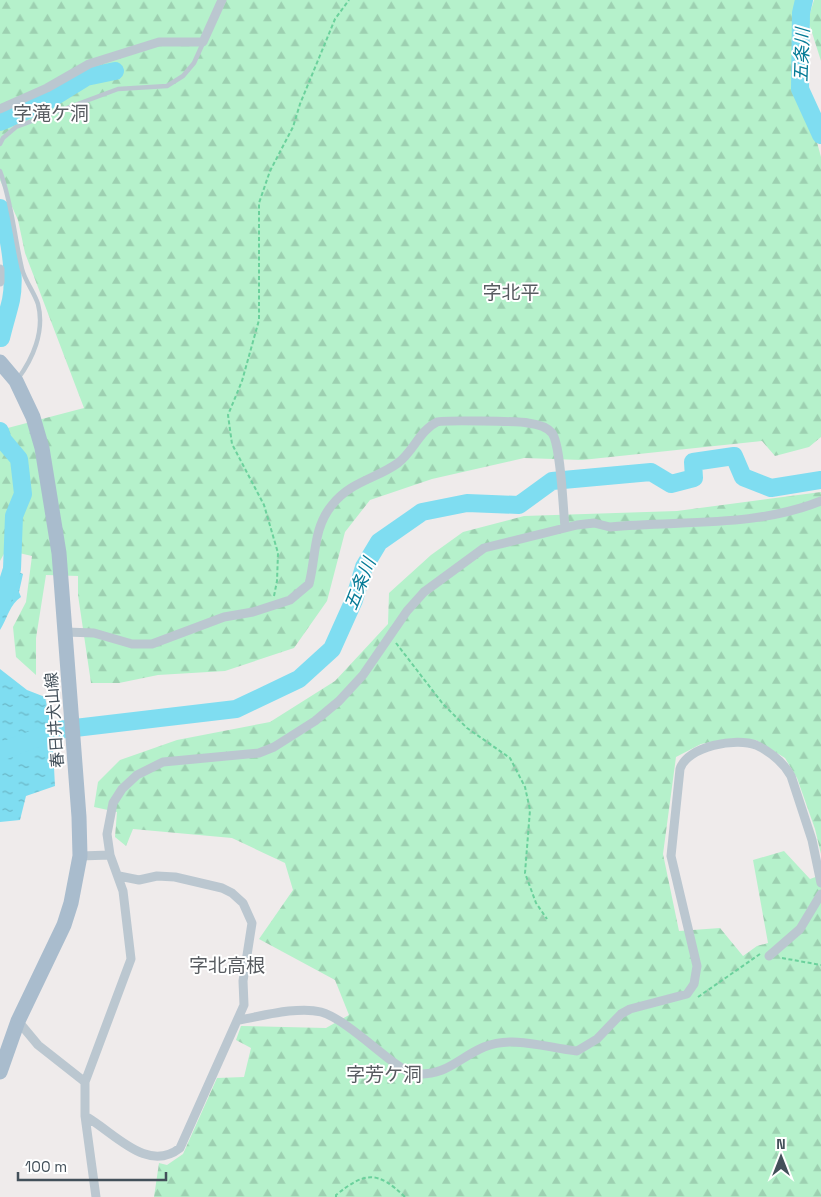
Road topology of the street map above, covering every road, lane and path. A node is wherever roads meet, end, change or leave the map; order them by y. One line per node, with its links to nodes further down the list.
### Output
1 (222, 0): 3 (street)
2 (349, 0): 13 (path)
3 (203, 42): 4 (street); 5 (lane)
4 (0, 109)
5 (0, 144)
6 (0, 171): 10 (lane)
7 (0, 270): 8 (street)
8 (0, 282)
9 (0, 362): 10 (main road, 春日井犬山線)
10 (16, 381): 14 (main road, 春日井犬山線)
11 (821, 502): 12 (street)
12 (566, 527): 13 (street); 15 (street)
13 (272, 606): 14 (street)
14 (66, 632): 17 (main road, 春日井犬山線)
15 (390, 635): 16 (street); 21 (path)
16 (110, 855): 17 (street); 18 (street)
17 (80, 856): 25 (main road, 春日井犬山線)
18 (119, 876): 26 (street); 28 (street)
19 (821, 884): 24 (street)
20 (821, 894): 22 (street)
21 (547, 920)
22 (769, 956): 23 (path); 24 (path)
23 (821, 965)
24 (687, 994): 26 (street)
25 (18, 1020): 27 (main road, 春日井犬山線); 28 (street)
26 (238, 1020): 29 (street)
27 (0, 1072)
28 (85, 1082): 29 (street)
29 (85, 1116): 30 (street)
30 (96, 1197)
31 (336, 1197): 32 (path)
32 (405, 1197)

